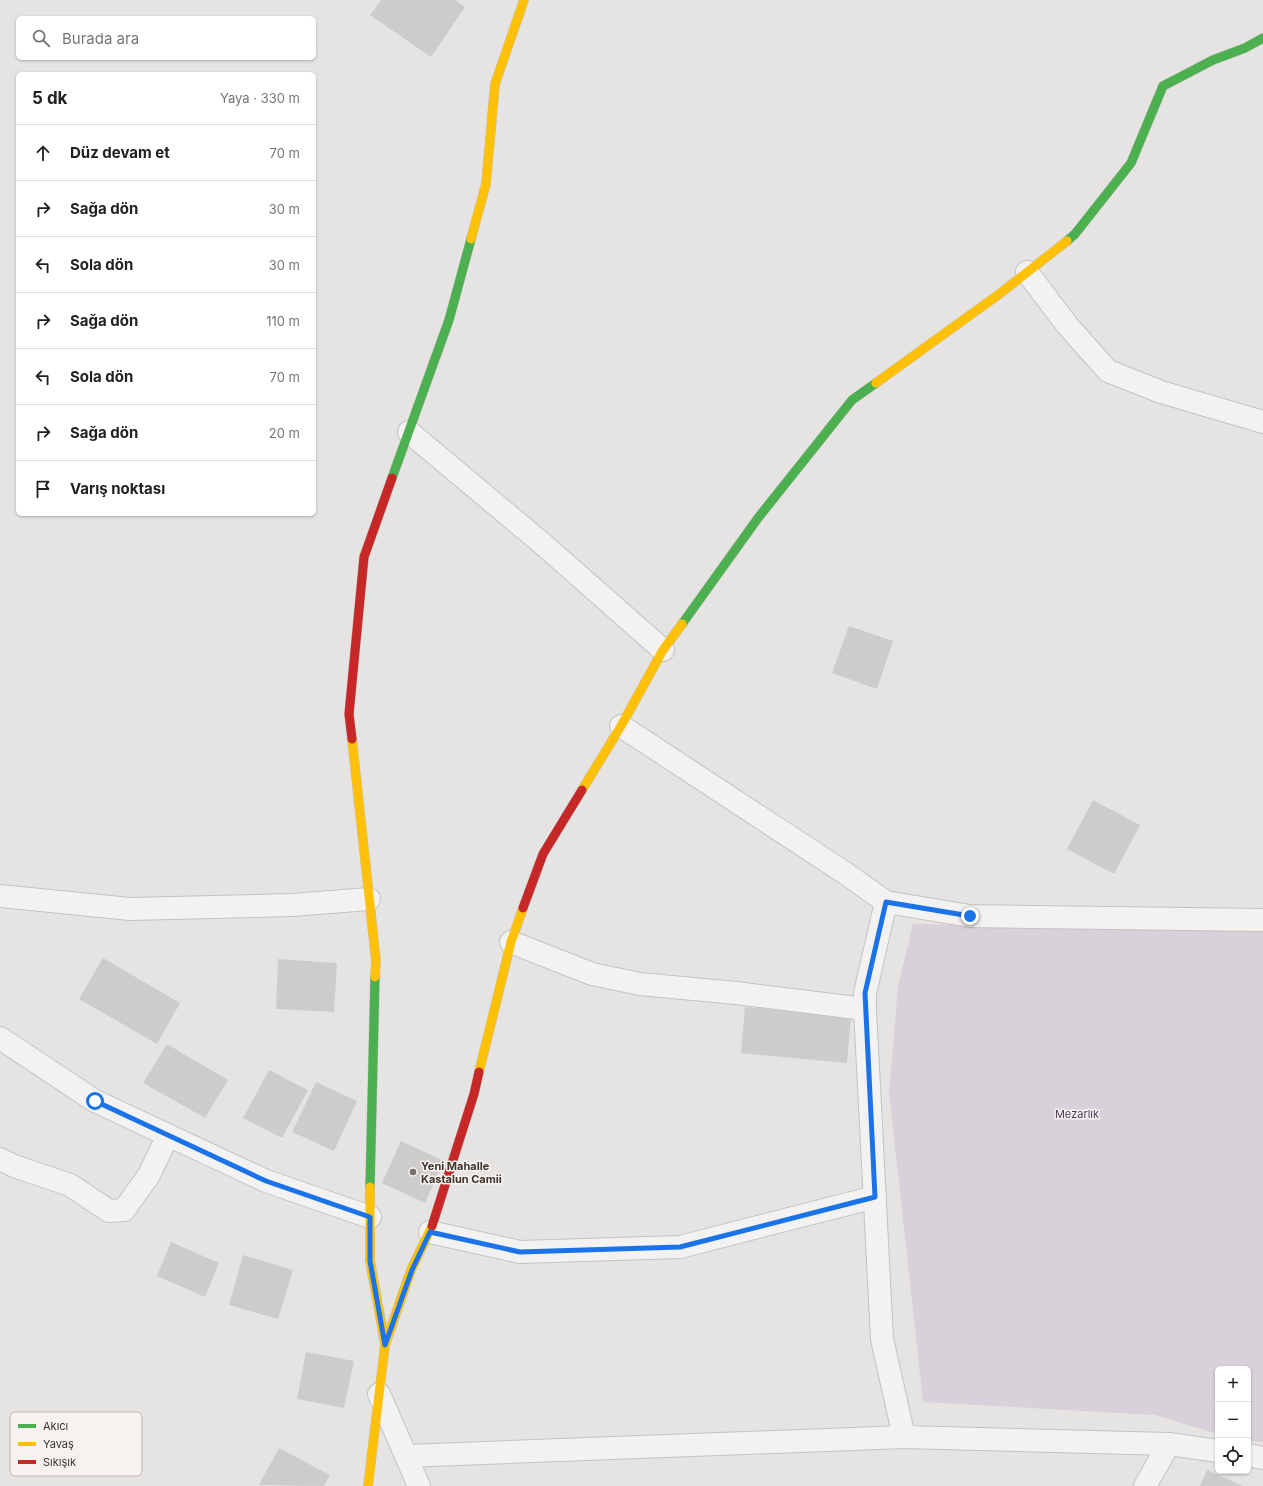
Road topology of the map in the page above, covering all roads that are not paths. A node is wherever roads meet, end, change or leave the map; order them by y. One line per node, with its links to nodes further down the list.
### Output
1 (524, 0): 5 (street)
2 (1263, 38): 3 (street)
3 (1027, 272): 4 (street); 6 (street)
4 (1263, 422)
5 (409, 432): 6 (street); 9 (street)
6 (663, 650): 7 (street)
7 (622, 726): 10 (street); 12 (street)
8 (0, 896): 9 (street)
9 (369, 899): 18 (street)
10 (886, 902): 11 (street); 13 (street)
11 (1263, 920)
12 (511, 942): 13 (street); 19 (street)
13 (865, 1009): 17 (street)
14 (0, 1038): 15 (street)
15 (168, 1135): 16 (street); 18 (street)
16 (0, 1158)
17 (875, 1197): 19 (street); 22 (street)
18 (370, 1217): 20 (street)
19 (430, 1232): 20 (street)
20 (385, 1345): 21 (street)
21 (379, 1394): 25 (street); 28 (street)
22 (904, 1437): 23 (street); 25 (street)
23 (1169, 1444): 24 (street); 30 (street)
24 (1215, 1451)
25 (406, 1456): 29 (street)
26 (1251, 1456): 27 (street)
27 (1263, 1458)
28 (368, 1486)
29 (419, 1486)
30 (1145, 1486)

